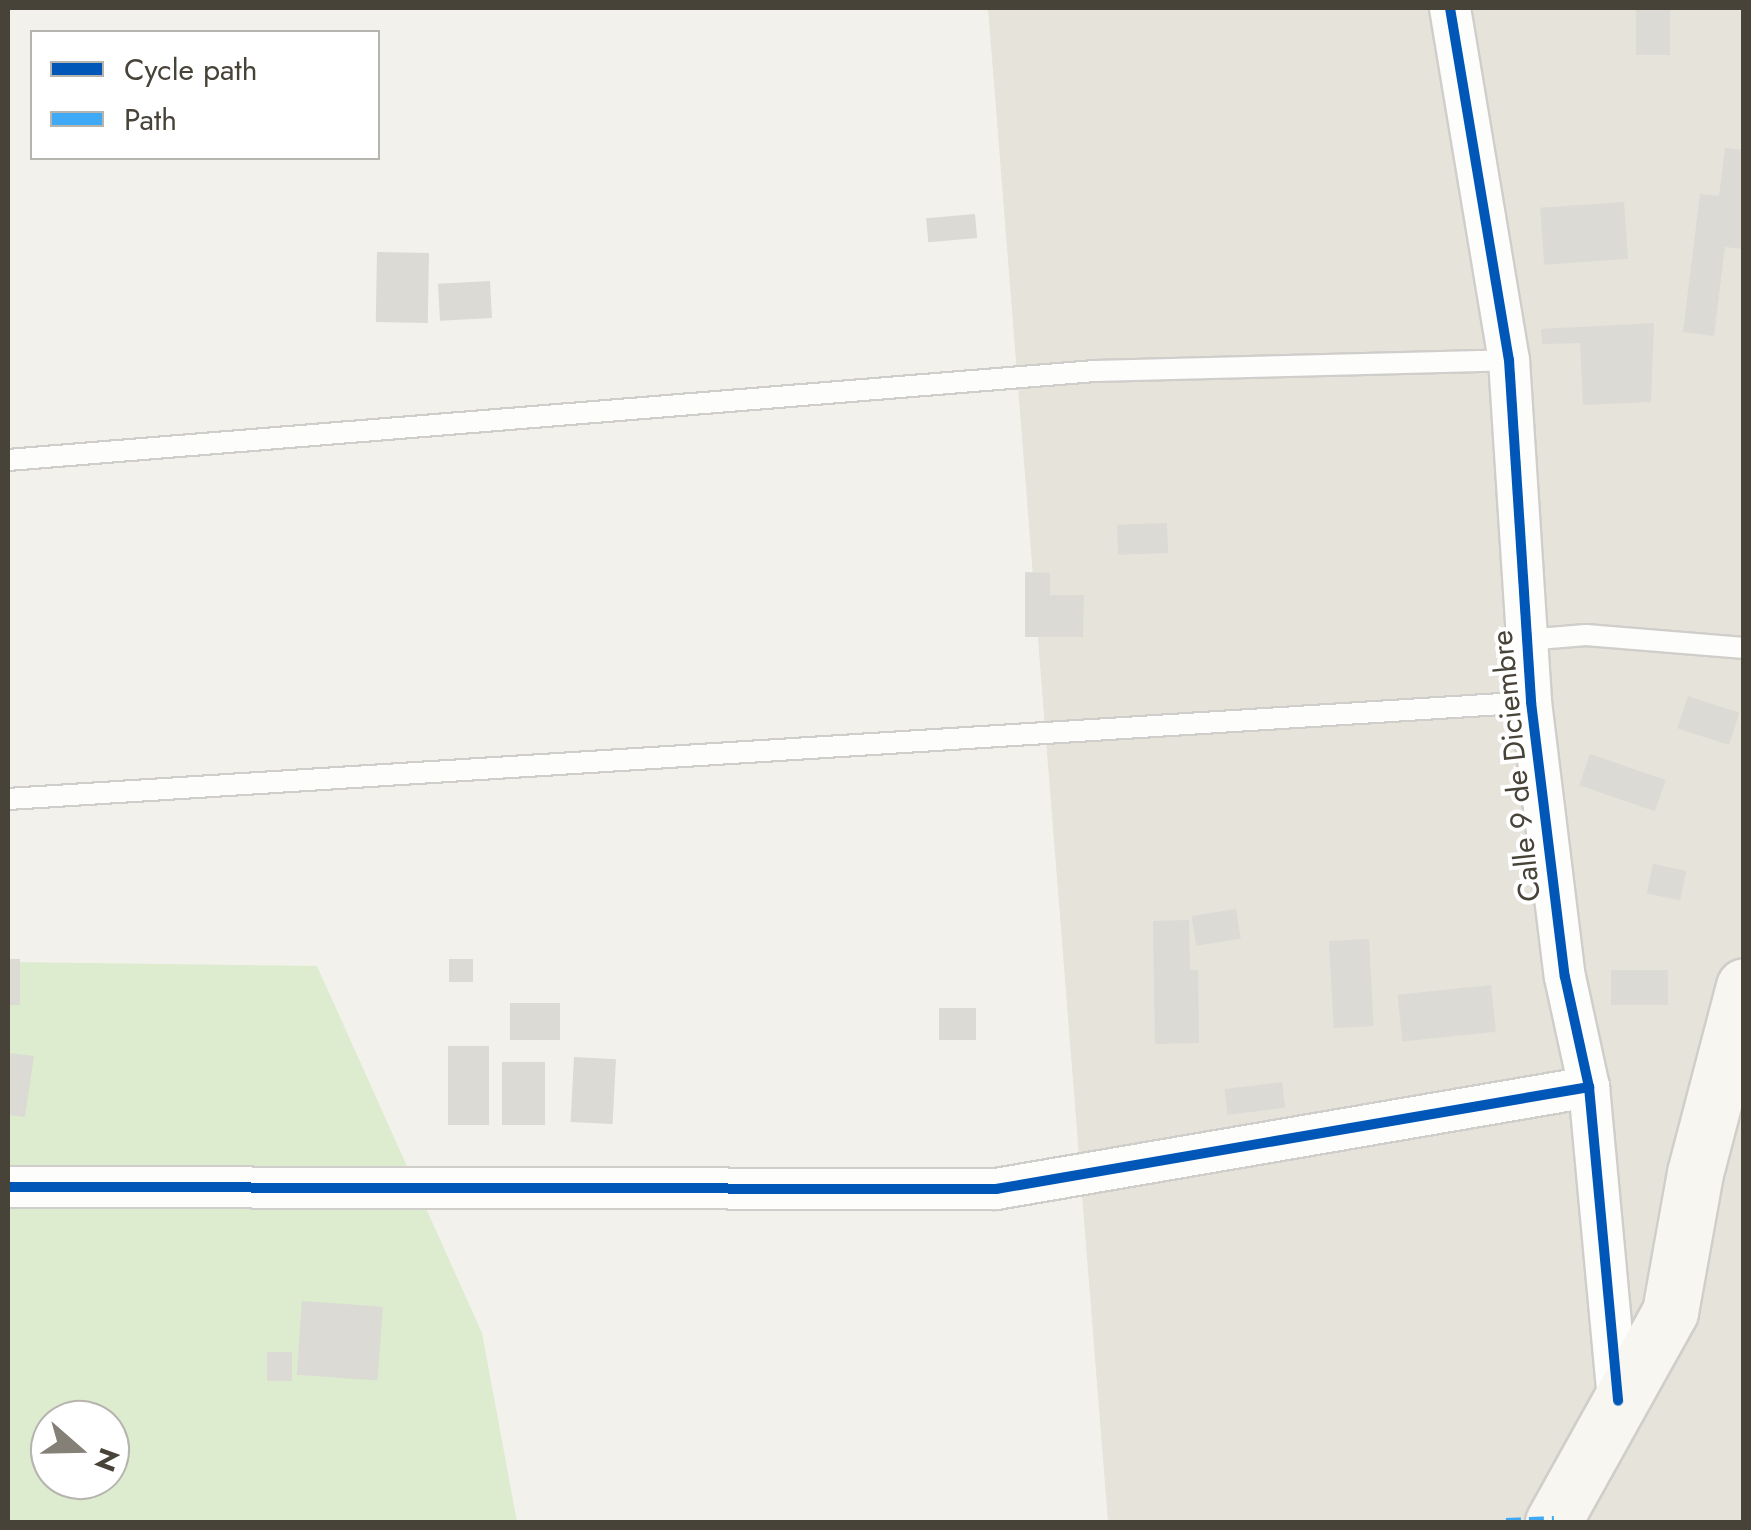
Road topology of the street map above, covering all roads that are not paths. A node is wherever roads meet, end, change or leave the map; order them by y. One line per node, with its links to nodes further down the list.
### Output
1 (1450, 8): 2 (street, Calle 9 de Diciembre)
2 (1508, 360): 3 (lane); 4 (street, Calle 9 de Diciembre)
3 (8, 460)
4 (1526, 640): 5 (lane); 6 (street, Calle 9 de Diciembre)
5 (1744, 648)
6 (1531, 702): 7 (lane); 9 (street, Calle 9 de Diciembre)
7 (8, 799)
8 (1744, 986): 11 (street)
9 (1589, 1087): 10 (street); 11 (street, Calle 9 de Diciembre)
10 (8, 1187)
11 (1618, 1401): 12 (street)
12 (1553, 1522)

